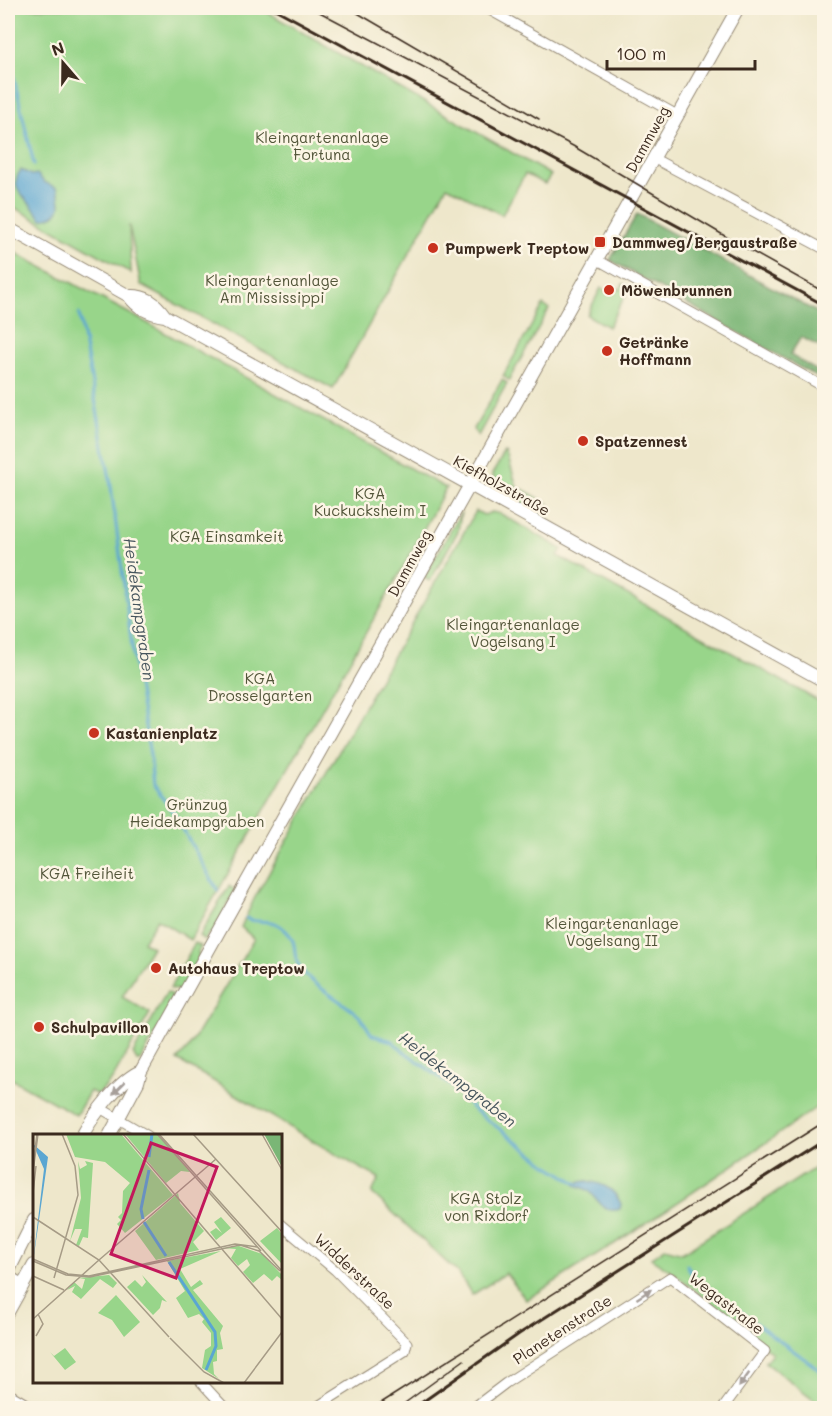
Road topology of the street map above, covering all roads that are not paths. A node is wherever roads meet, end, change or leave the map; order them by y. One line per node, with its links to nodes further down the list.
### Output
1 (486, 8): 3 (street)
2 (738, 8): 3 (street, Dammweg)
3 (677, 115): 4 (street, Dammweg)
4 (653, 158): 6 (street); 7 (street, Dammweg)
5 (8, 228): 9 (street, Kiefholzstraße)
6 (825, 249)
7 (596, 259): 8 (street); 9 (street, Dammweg)
8 (825, 387)
9 (470, 484): 10 (street, Kiefholzstraße); 11 (street, Dammweg)
10 (825, 681)
11 (141, 1071): 12 (street, Dammweg, one-way to 12); 13 (street, Dammweg)
12 (100, 1108): 13 (street); 14 (street, Dammweg)
13 (119, 1119): 15 (street, Dammweg); 16 (street)
14 (83, 1134)
15 (111, 1134)
16 (145, 1134)
17 (33, 1222): 20 (street)
18 (282, 1226): 28 (street, Widderstraße)
19 (33, 1267): 22 (street)
20 (8, 1273): 22 (street)
21 (670, 1277): 29 (street, Planetenstraße, one-way to 21); 30 (street, Wegastraße, one-way to 30)
22 (23, 1284): 23 (street)
23 (8, 1312)
24 (202, 1383): 27 (street)
25 (8, 1393): 26 (street)
26 (33, 1408)
27 (225, 1408)
28 (315, 1408)
29 (473, 1408)
30 (723, 1408)

